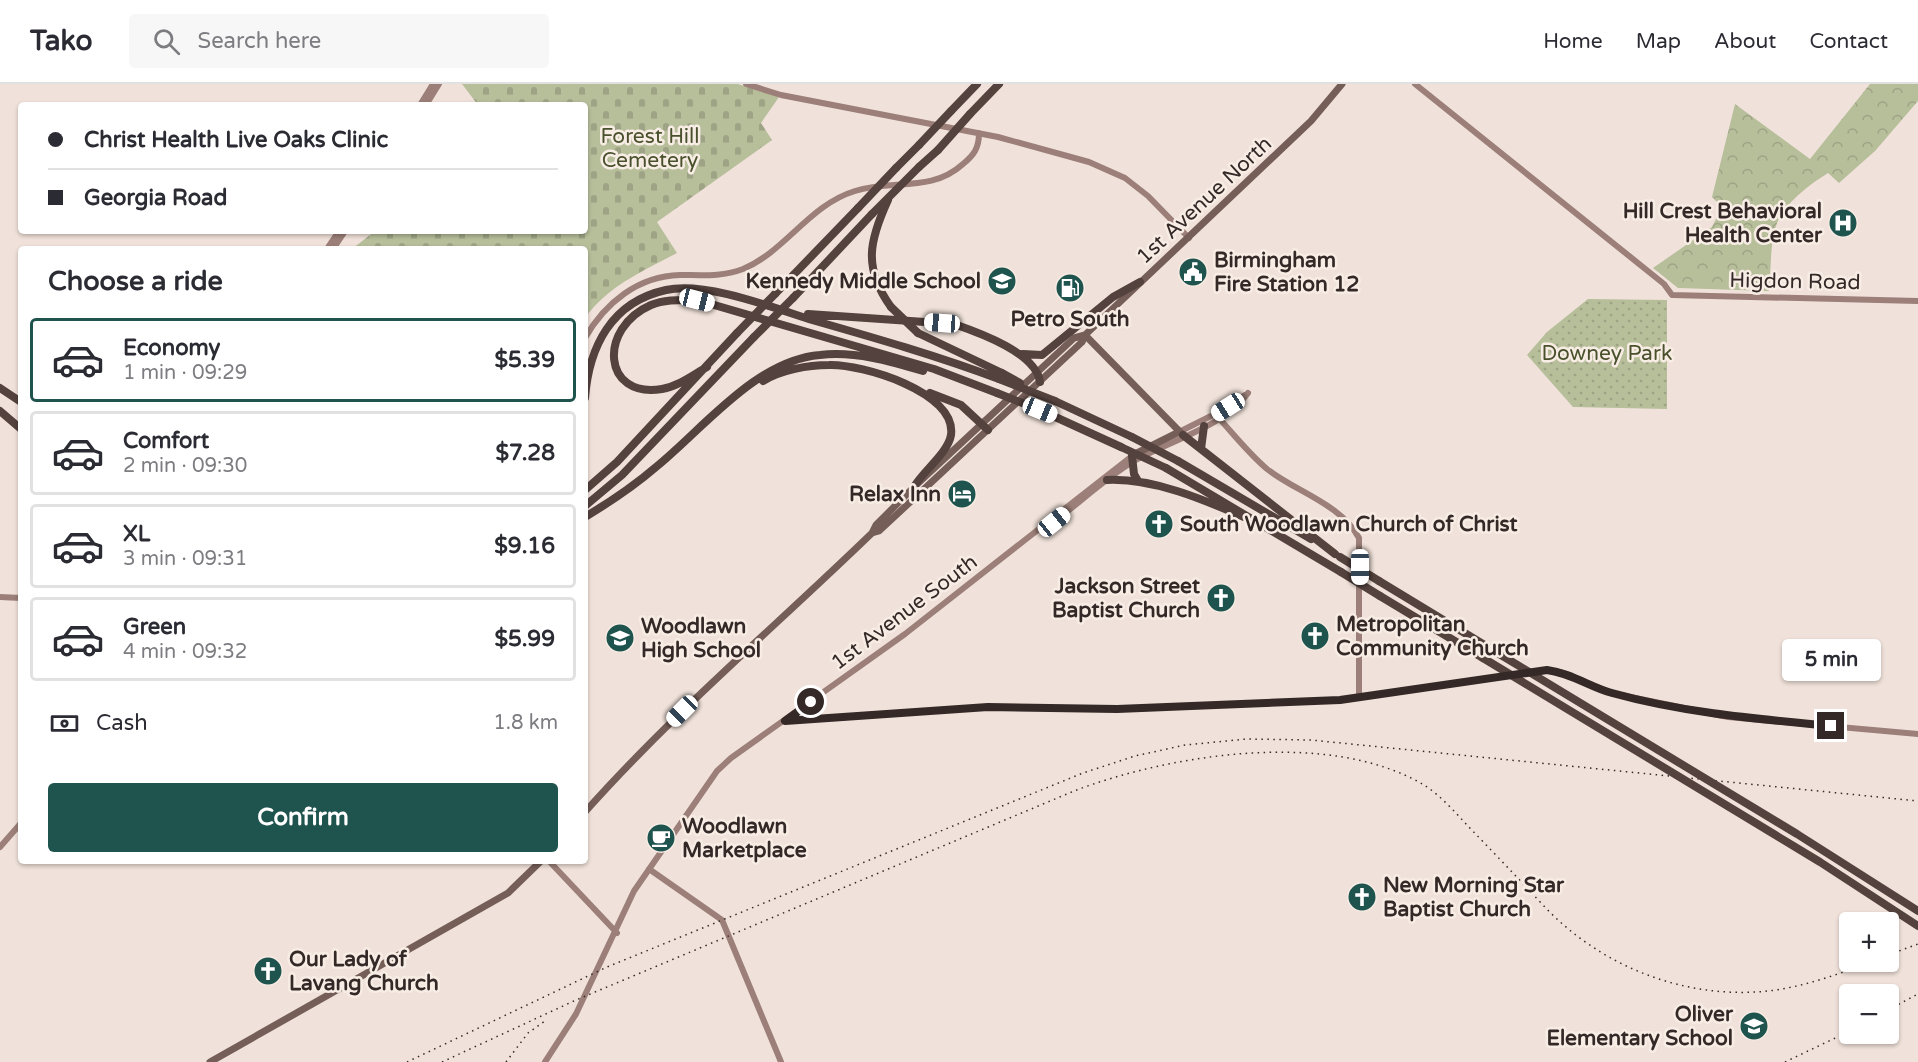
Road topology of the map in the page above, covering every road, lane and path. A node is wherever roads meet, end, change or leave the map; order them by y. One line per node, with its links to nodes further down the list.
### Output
1 (433, 84): 8 (street)
2 (439, 84): 9 (street)
3 (746, 84): 10 (street)
4 (977, 84): 19 (highway, bridge)
5 (999, 84): 11 (highway, bridge)
6 (1342, 84): 12 (main road, 1st Avenue North)
7 (1415, 84): 14 (street, Higdon Road)
8 (422, 102)
9 (428, 102)
10 (979, 133): 12 (street); 16 (street)
11 (890, 195): 21 (highway, bridge); 42 (highway, bridge)
12 (1189, 238): 13 (main road, 1st Avenue North)
13 (1140, 282): 17 (main road, 1st Avenue North); 18 (highway)
14 (1918, 301)
15 (786, 312): 18 (highway); 21 (highway); 22 (highway)
16 (588, 334)
17 (1085, 335): 20 (main road, 1st Avenue North); 23 (main road, 1st Avenue North); 35 (main road)
18 (1019, 353): 20 (highway)
19 (707, 367): 24 (highway); 40 (highway)
20 (1039, 371): 23 (highway); 34 (main road, 1st Avenue North)
21 (1001, 376): 47 (highway, bridge)
22 (588, 380)
23 (1041, 382): 34 (main road, 1st Avenue North)
24 (980, 387): 27 (highway); 46 (highway, bridge)
25 (3, 390): 28 (highway)
26 (917, 390): 27 (highway); 34 (highway); 41 (highway)
27 (735, 397): 43 (highway)
28 (18, 398)
29 (0, 411): 31 (highway); 32 (highway)
30 (1217, 417): 30 (street, 1st Avenue South); 33 (street, 1st Avenue South); 35 (street, 1st Avenue South); 50 (street)
31 (18, 421)
32 (18, 426)
33 (1204, 426): 35 (street, 1st Avenue South); 36 (highway)
34 (985, 427): 41 (main road, 1st Avenue North); 45 (main road, 1st Avenue North)
35 (1181, 434): 36 (highway); 37 (main road, 1st Avenue South)
36 (1201, 449): 47 (highway)
37 (1132, 459): 38 (street, 1st Avenue South); 39 (highway); 44 (street, 1st Avenue South)
38 (1107, 480): 39 (highway); 44 (street, 1st Avenue South)
39 (1138, 481): 46 (highway)
40 (588, 487)
41 (914, 487): 45 (main road, 1st Avenue North)
42 (588, 503)
43 (588, 515)
44 (1046, 525): 51 (street, 1st Avenue South)
45 (872, 533): 53 (main road, 1st Avenue North)
46 (1278, 533): 60 (highway, bridge)
47 (1338, 556): 59 (highway, bridge)
48 (0, 597): 49 (street)
49 (18, 598)
50 (1359, 696): 51 (street); 52 (street)
51 (785, 721): 58 (street, 1st Avenue South)
52 (1918, 734)
53 (588, 809)
54 (18, 826): 55 (street)
55 (0, 847)
56 (538, 864): 62 (main road)
57 (552, 864): 61 (street)
58 (649, 868): 61 (street, 1st Avenue South); 64 (street)
59 (1918, 911)
60 (1918, 926)
61 (616, 933): 63 (street, 1st Avenue South)
62 (210, 1062)
63 (545, 1062)
64 (781, 1062)

